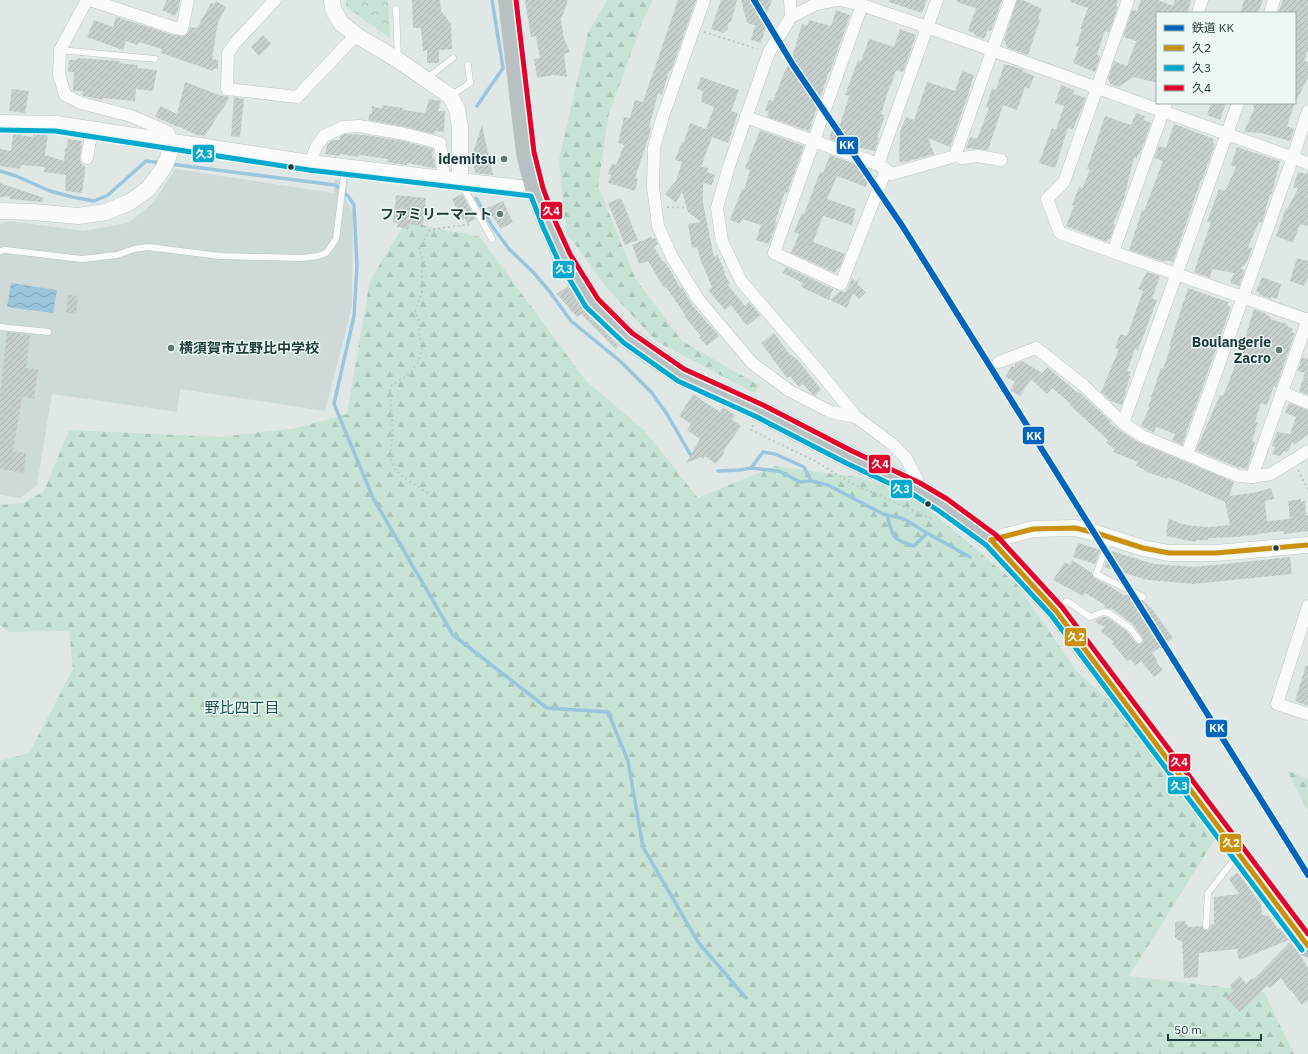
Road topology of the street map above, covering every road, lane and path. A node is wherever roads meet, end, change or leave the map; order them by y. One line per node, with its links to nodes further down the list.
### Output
1 (87, 0): 23 (street)
2 (90, 0): 3 (street)
3 (188, 0)
4 (275, 0): 22 (street)
5 (332, 0): 22 (street)
6 (509, 0): 52 (highway)
7 (704, 0): 21 (street)
8 (790, 0): 19 (street)
9 (838, 0): 15 (street); 19 (street)
10 (937, 0): 20 (street)
11 (1010, 0): 24 (street)
12 (1128, 0): 31 (street)
13 (1202, 0): 17 (street)
14 (1274, 0): 18 (street)
15 (862, 5): 20 (street); 41 (street)
16 (396, 9): 28 (lane)
17 (1198, 12)
18 (1270, 12)
19 (791, 17): 25 (street)
20 (927, 27): 24 (street); 49 (street)
21 (694, 29): 25 (path); 53 (street)
22 (356, 35): 28 (street)
23 (60, 50): 27 (lane); 40 (street)
24 (993, 50): 31 (street); 42 (street)
25 (769, 52): 36 (street)
26 (453, 58): 30 (lane)
27 (155, 59)
28 (398, 60): 30 (street)
29 (468, 65): 32 (lane)
30 (426, 79): 32 (street)
31 (1097, 88): 34 (street); 59 (street)
32 (450, 96): 51 (street)
33 (1238, 104): 39 (street)
34 (1164, 107): 39 (street); 59 (street)
35 (1308, 111): 43 (street)
36 (746, 117): 41 (street); 54 (street)
37 (0, 123): 38 (street)
38 (92, 130): 40 (street); 44 (street)
39 (1227, 134): 43 (street); 60 (street)
40 (172, 142): 46 (street); 55 (street)
41 (814, 142): 49 (street); 49 (street)
42 (955, 156): 45 (street); 49 (street)
43 (1293, 157): 47 (street); 61 (street)
44 (87, 158)
45 (1001, 160)
46 (310, 163): 48 (street); 50 (street)
47 (1308, 163)
48 (345, 167): 50 (street); 58 (lane)
49 (882, 167)
50 (444, 179): 51 (street)
51 (460, 181): 52 (street); 56 (lane)
52 (536, 190): 68 (highway)
53 (656, 206): 54 (path); 69 (street)
54 (717, 208): 69 (street)
55 (0, 211)
56 (482, 222): 57 (lane); 77 (path)
57 (492, 239)
58 (0, 251)
59 (1113, 252): 60 (street)
60 (1176, 275): 61 (street); 70 (street)
61 (1242, 297): 62 (street); 72 (street)
62 (1308, 320): 66 (street)
63 (0, 327): 64 (lane)
64 (48, 332)
65 (999, 362): 70 (street)
66 (1282, 392): 67 (street); 74 (street)
67 (1308, 403)
68 (760, 412): 75 (highway); 78 (path)
69 (856, 417): 75 (street)
70 (1123, 423): 72 (street)
71 (1308, 451): 73 (street)
72 (1187, 454): 74 (street)
73 (1292, 460): 74 (street); 76 (path)
74 (1252, 477)
75 (917, 490): 80 (highway)
76 (1308, 490)
77 (428, 493)
78 (940, 523)
79 (1110, 538): 80 (street); 81 (street); 82 (lane)
80 (991, 540): 84 (highway)
81 (1308, 545)
82 (1143, 597)
83 (1308, 606): 86 (street)
84 (1056, 611): 85 (lane); 88 (highway)
85 (1139, 640)
86 (1302, 646): 87 (street)
87 (1308, 714)
88 (1238, 854): 89 (lane); 90 (highway)
89 (1206, 926)
90 (1308, 946)

